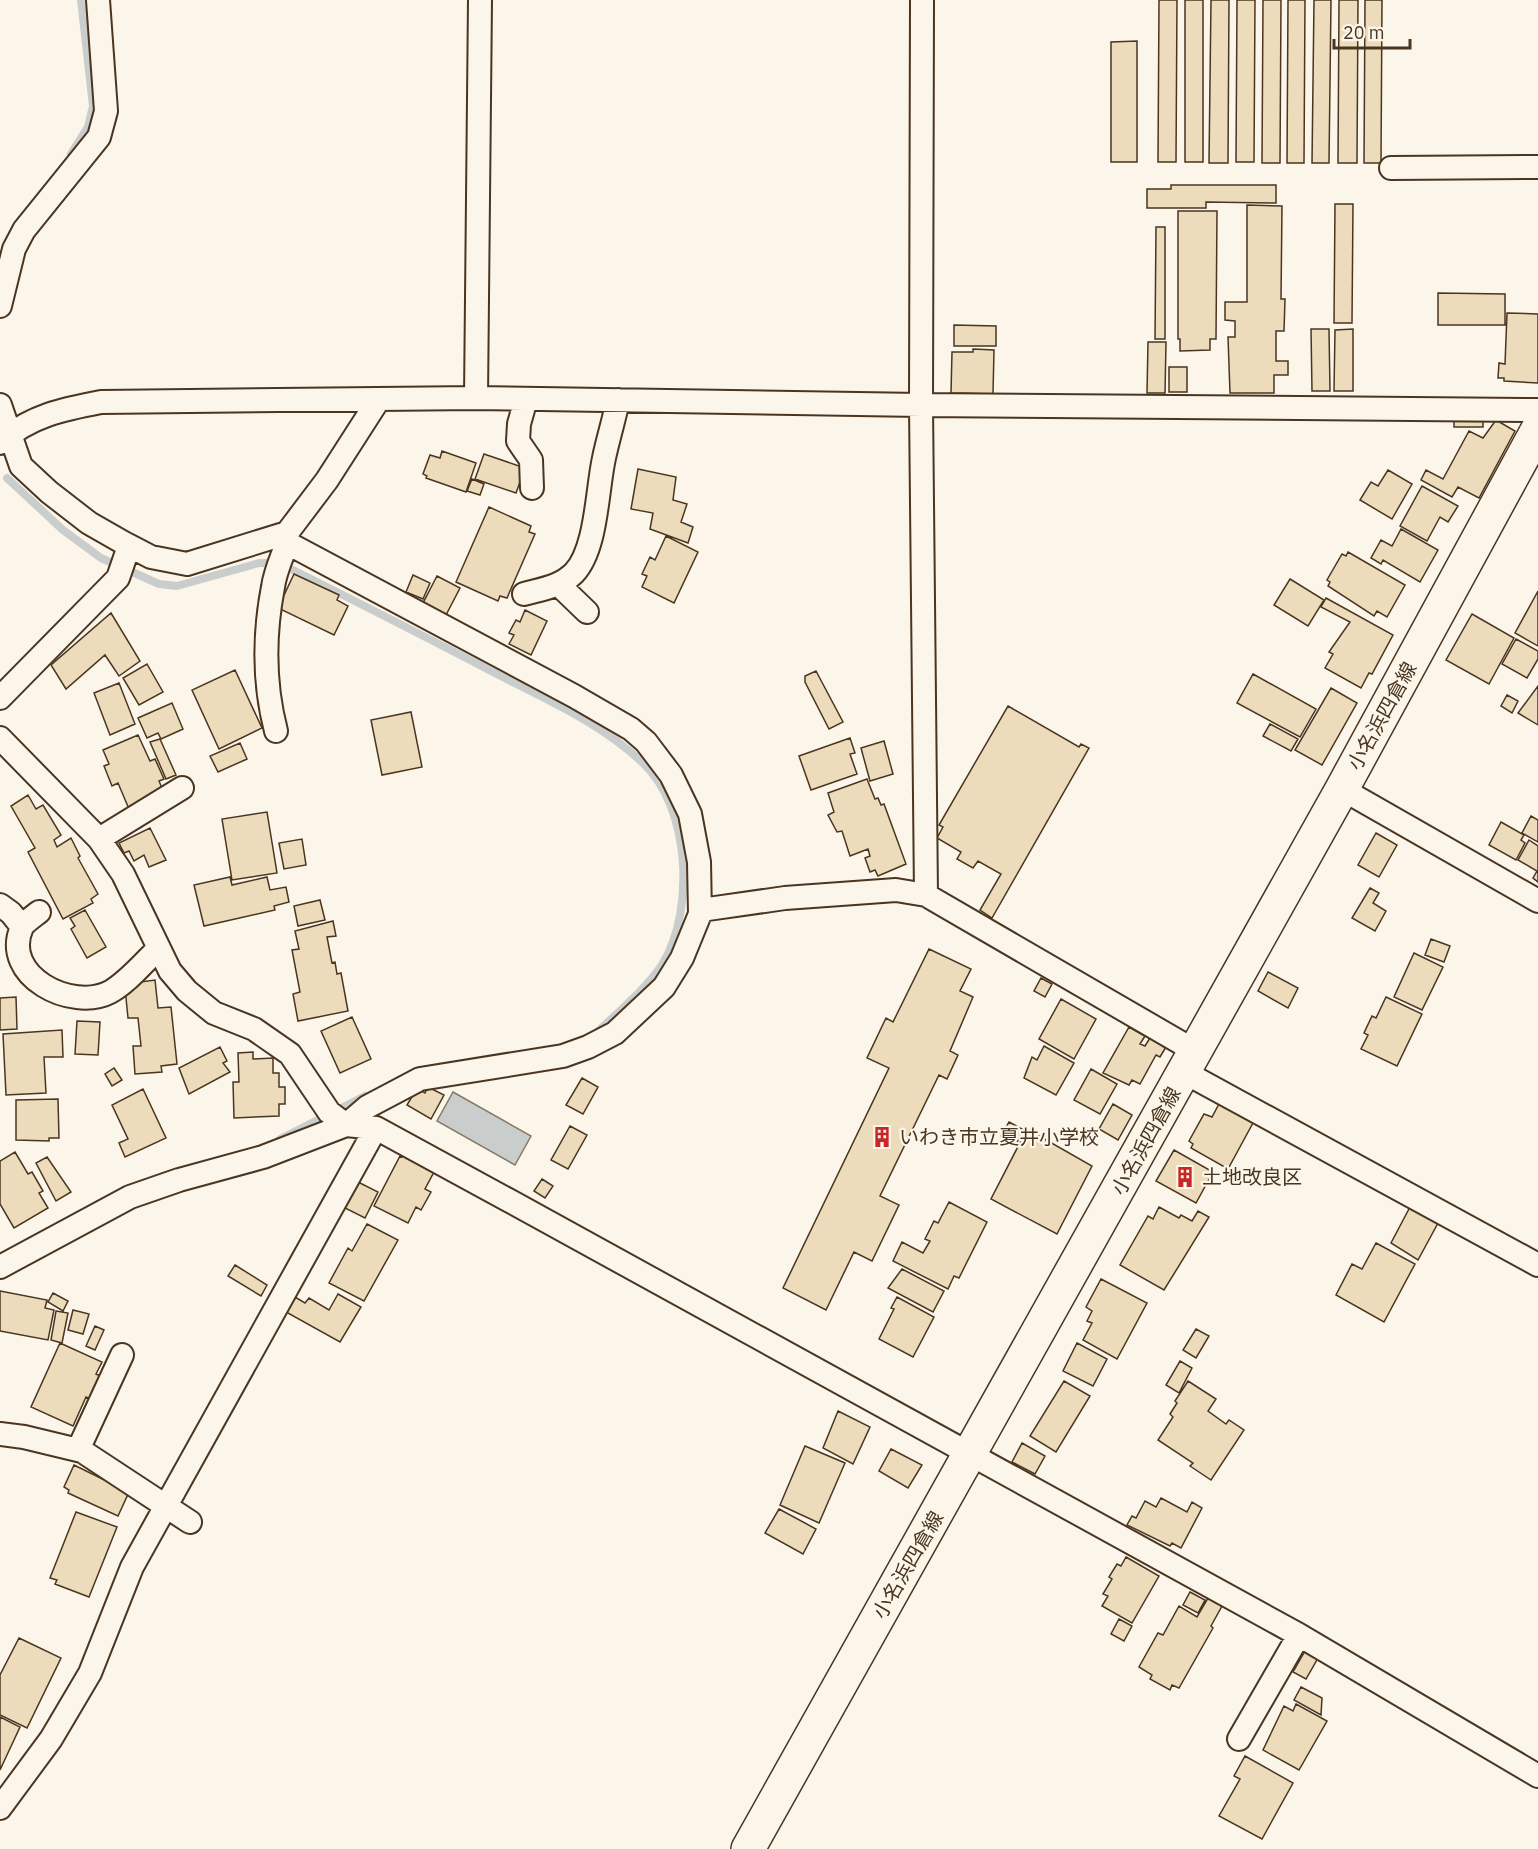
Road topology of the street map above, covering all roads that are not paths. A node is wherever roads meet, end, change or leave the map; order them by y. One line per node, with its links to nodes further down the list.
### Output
1 (98, 0): 6 (street)
2 (480, 0): 7 (street)
3 (922, 0): 12 (street)
4 (1538, 167): 5 (street)
5 (1391, 168)
6 (0, 306)
7 (476, 398): 8 (street); 9 (street)
8 (379, 399): 15 (street); 17 (street)
9 (526, 399): 10 (street); 16 (street)
10 (618, 400): 12 (street); 19 (street)
11 (0, 405): 15 (street)
12 (921, 405): 13 (street); 28 (street)
13 (1538, 410)
14 (1538, 429): 26 (main road, 小名浜四倉線)
15 (4, 438): 18 (street)
16 (532, 488)
17 (281, 553): 18 (street); 23 (street); 31 (street)
18 (124, 563): 22 (street)
19 (559, 585): 20 (street); 21 (street)
20 (524, 594)
21 (587, 612)
22 (0, 698)
23 (276, 731)
24 (0, 738): 27 (street)
25 (182, 788): 27 (street)
26 (1342, 789): 29 (street); 36 (main road, 小名浜四倉線)
27 (99, 839): 34 (street)
28 (926, 895): 31 (street); 36 (street)
29 (1538, 901)
30 (0, 905): 33 (street)
31 (701, 910): 37 (street)
32 (39, 912): 33 (street)
33 (22, 927): 35 (street)
34 (159, 948): 35 (street); 37 (street)
35 (9, 961)
36 (1190, 1062): 39 (street); 44 (main road, 小名浜四倉線)
37 (338, 1118): 38 (street); 40 (street)
38 (376, 1128): 44 (street); 45 (street)
39 (1538, 1265)
40 (0, 1267)
41 (122, 1355): 43 (street)
42 (0, 1434): 43 (street)
43 (78, 1450): 45 (street)
44 (970, 1456): 47 (street); 51 (main road, 小名浜四倉線)
45 (166, 1506): 46 (street); 50 (street)
46 (190, 1522)
47 (1299, 1635): 48 (street); 49 (street)
48 (1239, 1739)
49 (1538, 1776)
50 (0, 1808)
51 (747, 1849)

